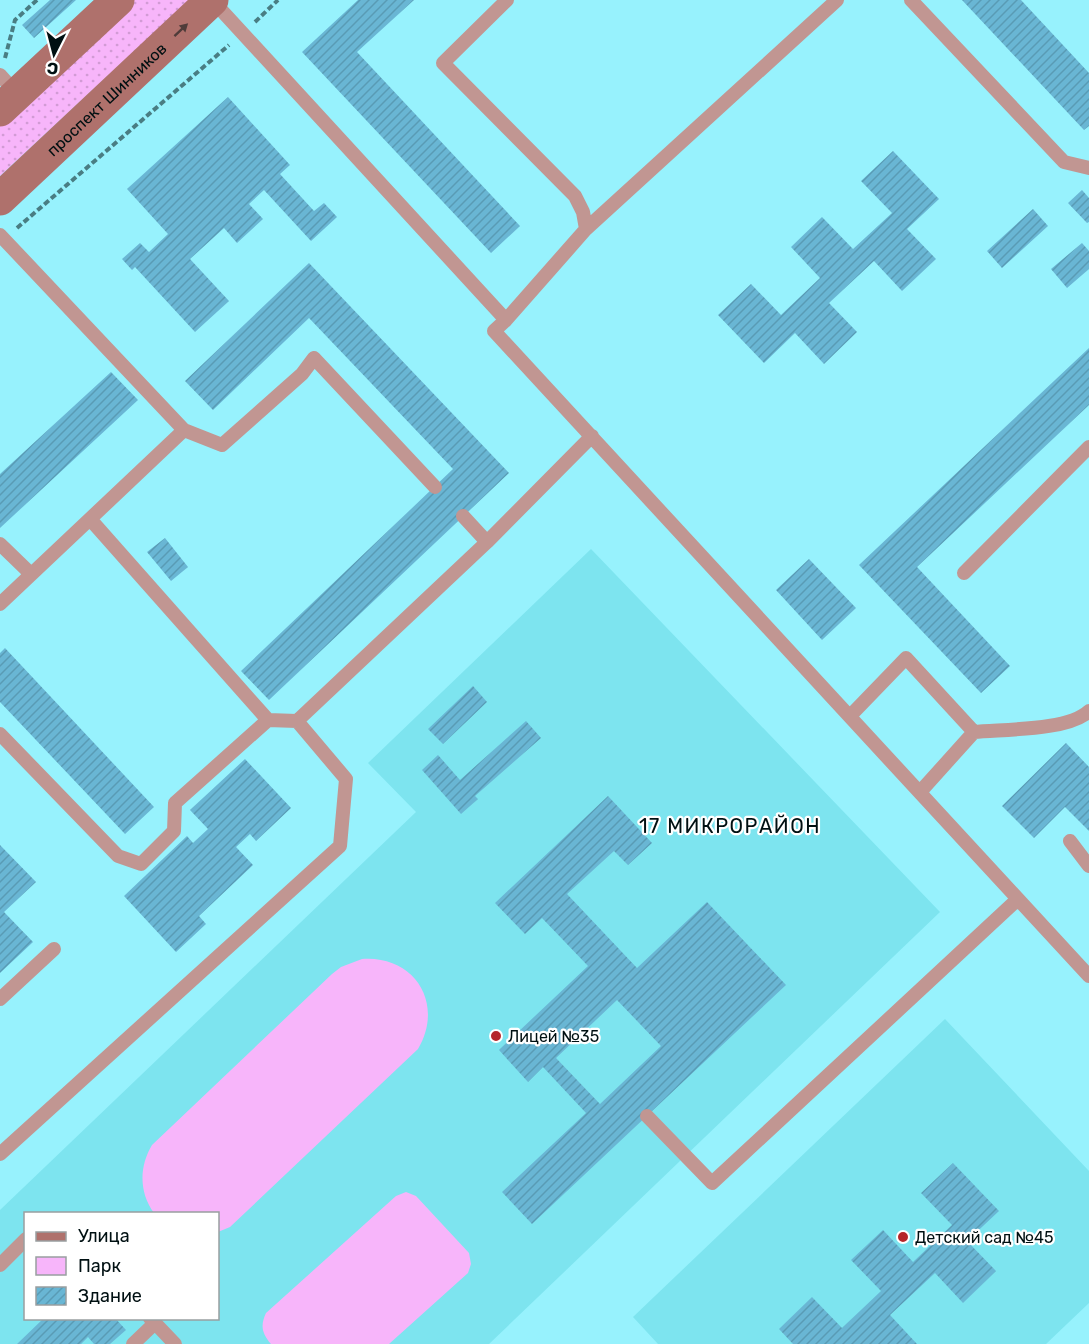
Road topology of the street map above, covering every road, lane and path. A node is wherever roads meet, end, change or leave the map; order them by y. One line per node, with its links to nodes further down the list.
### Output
1 (37, 0): 9 (path)
2 (118, 0): 9 (street)
3 (212, 0): 8 (lane); 11 (street, проспект Шинников, one-way to 3)
4 (278, 0): 8 (path)
5 (507, 0): 12 (lane)
6 (837, 0): 12 (lane)
7 (911, 0): 10 (lane)
8 (242, 33): 13 (path); 14 (lane)
9 (5, 87)
10 (1089, 168)
11 (0, 199)
12 (586, 230): 14 (lane)
13 (2, 238): 15 (lane)
14 (506, 320): 16 (lane)
15 (184, 430): 18 (lane); 20 (lane)
16 (592, 436): 21 (lane); 27 (lane)
17 (1089, 447): 23 (lane)
18 (435, 487)
19 (463, 516): 21 (lane)
20 (90, 519): 24 (lane); 28 (lane)
21 (487, 542): 29 (lane)
22 (0, 544): 24 (lane)
23 (964, 573)
24 (31, 574): 25 (lane)
25 (0, 604)
26 (1089, 711): 30 (lane)
27 (850, 716): 30 (lane); 32 (lane)
28 (268, 720): 29 (lane); 31 (lane)
29 (297, 721): 40 (lane)
30 (974, 732): 32 (lane)
31 (0, 734)
32 (920, 792): 35 (lane)
33 (1070, 841): 34 (lane)
34 (1089, 866)
35 (1018, 899): 37 (lane); 39 (lane)
36 (54, 949): 38 (lane)
37 (1089, 976)
38 (0, 999)
39 (647, 1116)
40 (0, 1154)
41 (24, 1241): 42 (lane)
42 (0, 1265)
43 (152, 1321): 44 (lane); 45 (lane)
44 (133, 1344)
45 (175, 1344)

